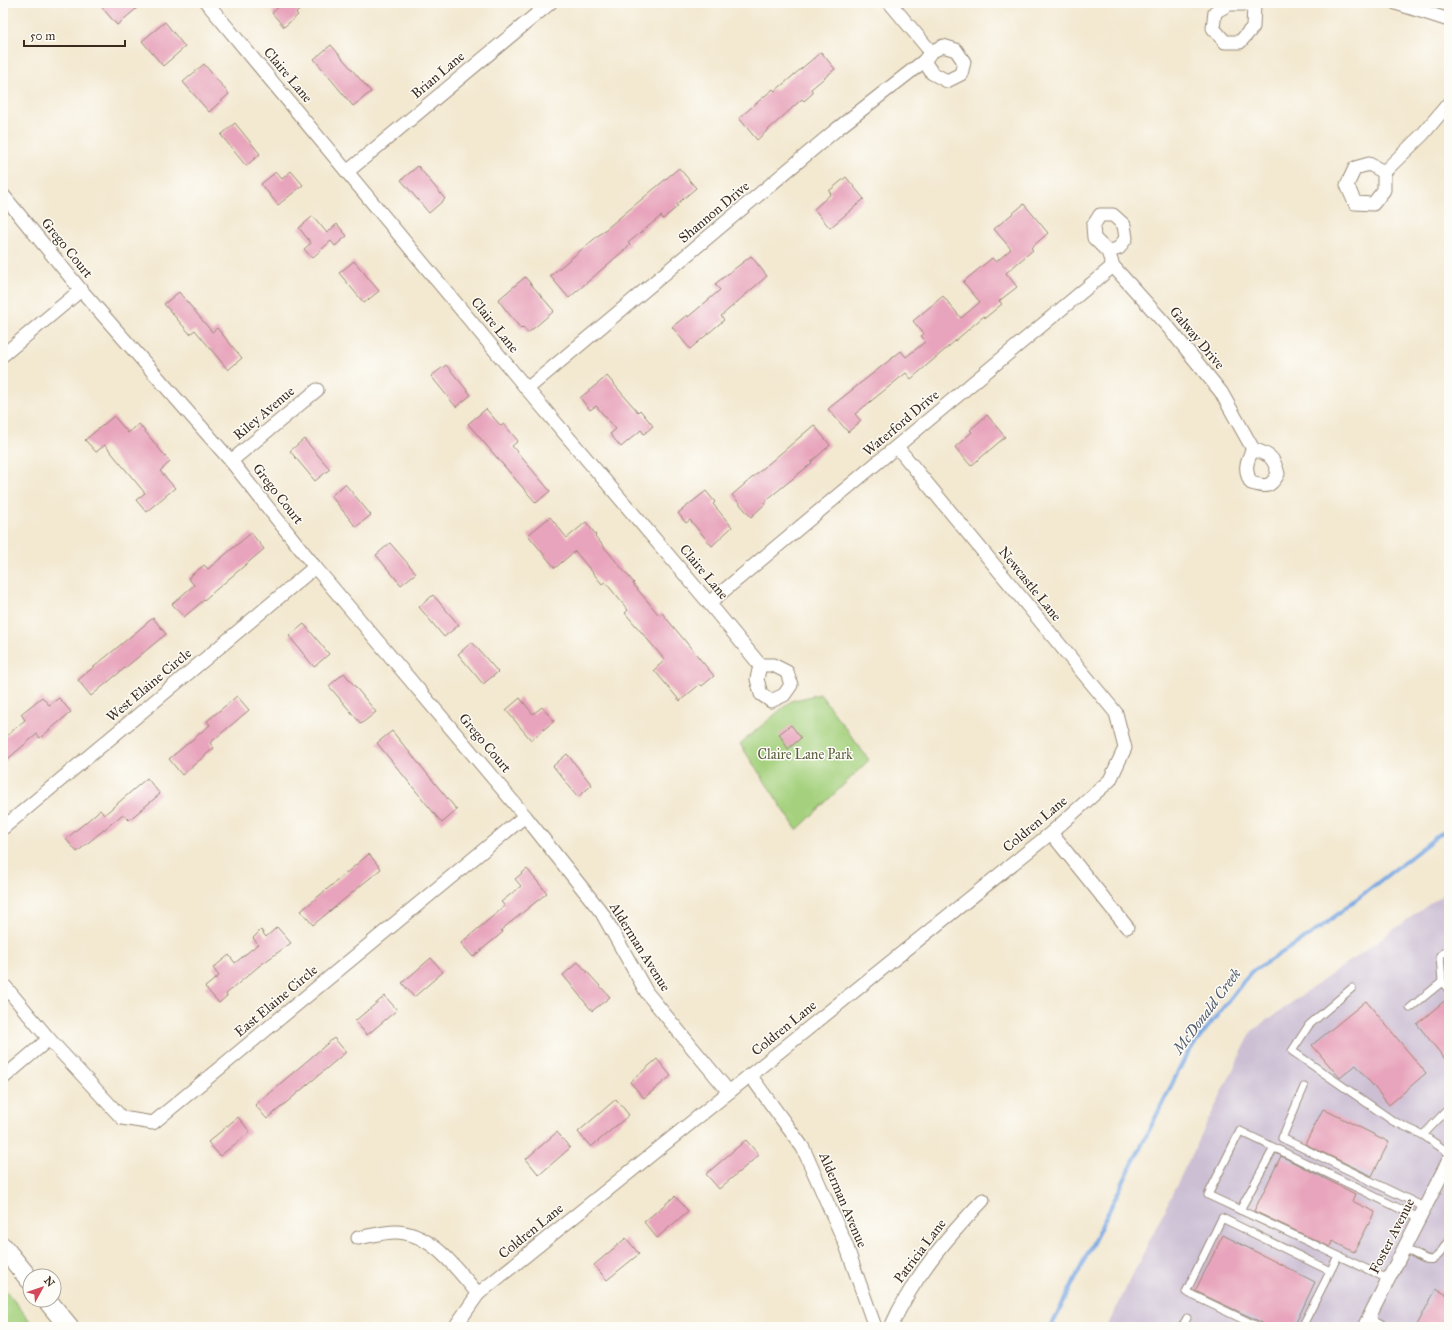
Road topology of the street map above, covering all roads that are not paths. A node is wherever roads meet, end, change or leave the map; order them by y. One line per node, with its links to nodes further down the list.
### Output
1 (207, 3): 7 (street, Claire Lane)
2 (550, 3): 7 (street, Brian Lane)
3 (890, 3): 14 (street, Shannon Drive)
4 (1396, 3): 5 (street)
5 (1449, 20)
6 (1449, 103): 8 (street)
7 (347, 172): 14 (street, Claire Lane)
8 (1384, 172)
9 (3, 195): 12 (street, Grego Court)
10 (1108, 252): 11 (street, Galway Drive)
11 (1113, 266): 16 (street, Waterford Drive); 17 (street, Galway Drive)
12 (80, 290): 13 (street); 18 (street, Grego Court)
13 (3, 355)
14 (527, 389): 20 (street, Claire Lane)
15 (317, 390): 18 (street, Riley Avenue)
16 (897, 447): 20 (street, Waterford Drive); 22 (street, Newcastle Lane)
17 (1253, 450)
18 (231, 461): 19 (street, Grego Court)
19 (315, 567): 23 (street, Grego Court); 24 (street, West Elaine Circle)
20 (709, 603): 21 (street, Claire Lane)
21 (760, 665)
22 (1125, 748): 25 (street, Coldren Lane)
23 (525, 816): 33 (street, East Elaine Circle); 37 (street, Alderman Avenue)
24 (3, 828)
25 (1051, 833): 26 (street); 34 (street, Coldren Lane)
26 (1127, 927)
27 (1449, 948): 28 (lane)
28 (1442, 982): 31 (lane); 32 (lane)
29 (3, 984): 33 (street)
30 (1352, 988): 39 (lane)
31 (1449, 990)
32 (1410, 1008)
33 (49, 1040): 35 (street)
34 (750, 1076): 37 (street, Coldren Lane); 60 (street, Alderman Avenue)
35 (3, 1078)
36 (1304, 1087): 45 (lane)
37 (729, 1092): 54 (street, Coldren Lane)
38 (1449, 1108): 39 (lane)
39 (1423, 1136): 41 (lane)
40 (1274, 1148): 44 (lane); 44 (lane); 45 (lane)
41 (1449, 1153)
42 (1449, 1160): 45 (street, Foster Avenue)
43 (983, 1200): 61 (street, Patricia Lane)
44 (1240, 1210): 50 (lane)
45 (1421, 1212): 49 (street, Foster Avenue)
46 (358, 1238): 54 (street)
47 (1449, 1239): 49 (lane)
48 (3, 1247): 51 (main road)
49 (1404, 1248): 53 (street, Foster Avenue)
50 (1338, 1256): 52 (lane); 53 (lane)
51 (22, 1270)
52 (1330, 1270): 63 (lane); 64 (lane)
53 (1388, 1279): 57 (street, Foster Avenue)
54 (478, 1294): 59 (street, Coldren Lane)
55 (54, 1308): 58 (main road)
56 (1187, 1318): 62 (lane)
57 (1367, 1322): 65 (lane)
58 (69, 1327)
59 (455, 1327)
60 (875, 1327)
61 (890, 1327)
62 (1182, 1327)
63 (1259, 1327)
64 (1302, 1327)
65 (1387, 1327)

